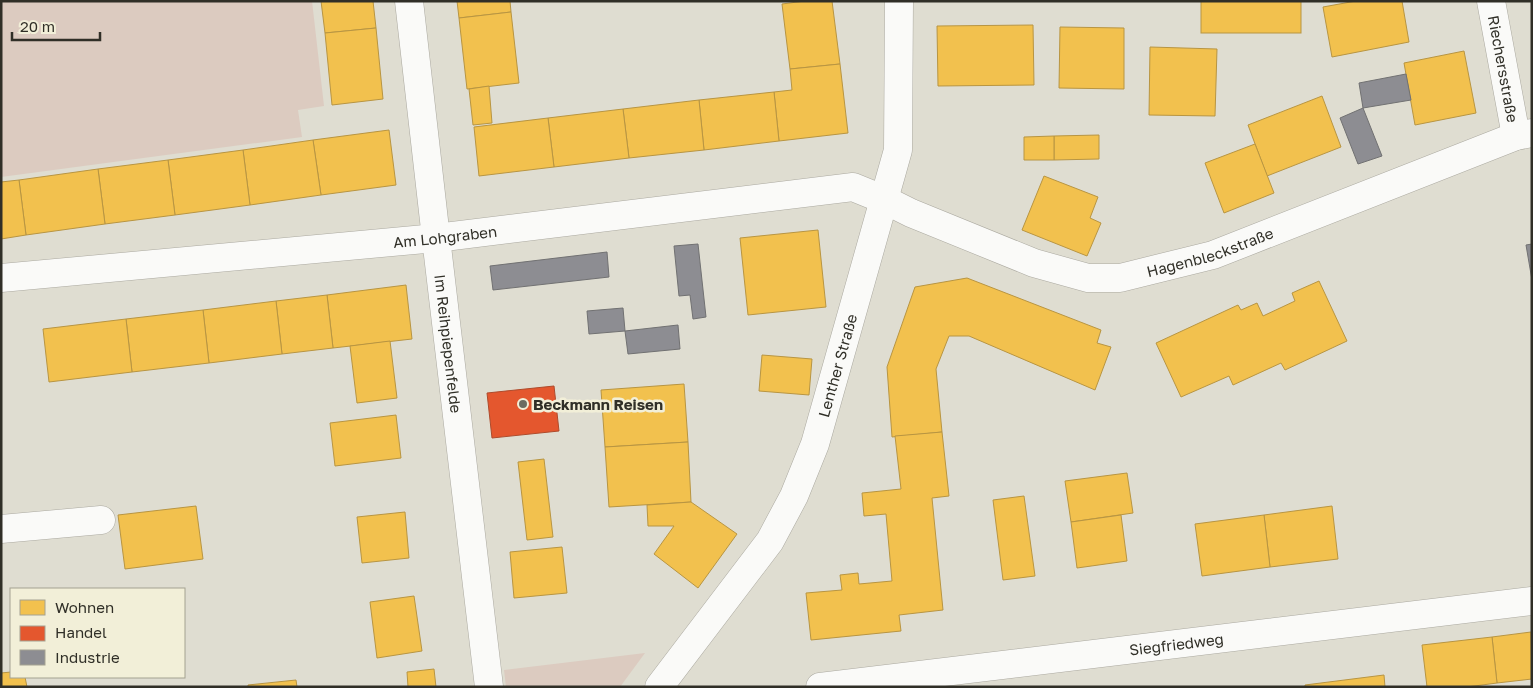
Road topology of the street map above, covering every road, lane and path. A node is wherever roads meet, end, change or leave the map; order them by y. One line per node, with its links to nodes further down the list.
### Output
1 (409, 1): 6 (street, Im Reihpiepenfelde)
2 (899, 1): 5 (street, Lenther Straße)
3 (1491, 1): 4 (street, Riechersstraße)
4 (1524, 135): 5 (street, Hagenbleckstraße)
5 (885, 200): 6 (street, Am Lohgraben); 12 (street, Lenther Straße)
6 (436, 238): 7 (street, Am Lohgraben); 11 (street, Im Reihpiepenfelde)
7 (1, 278)
8 (101, 520): 9 (street)
9 (1, 529)
10 (1532, 601): 13 (street, Siegfriedweg)
11 (489, 687)
12 (659, 687)
13 (820, 687)

